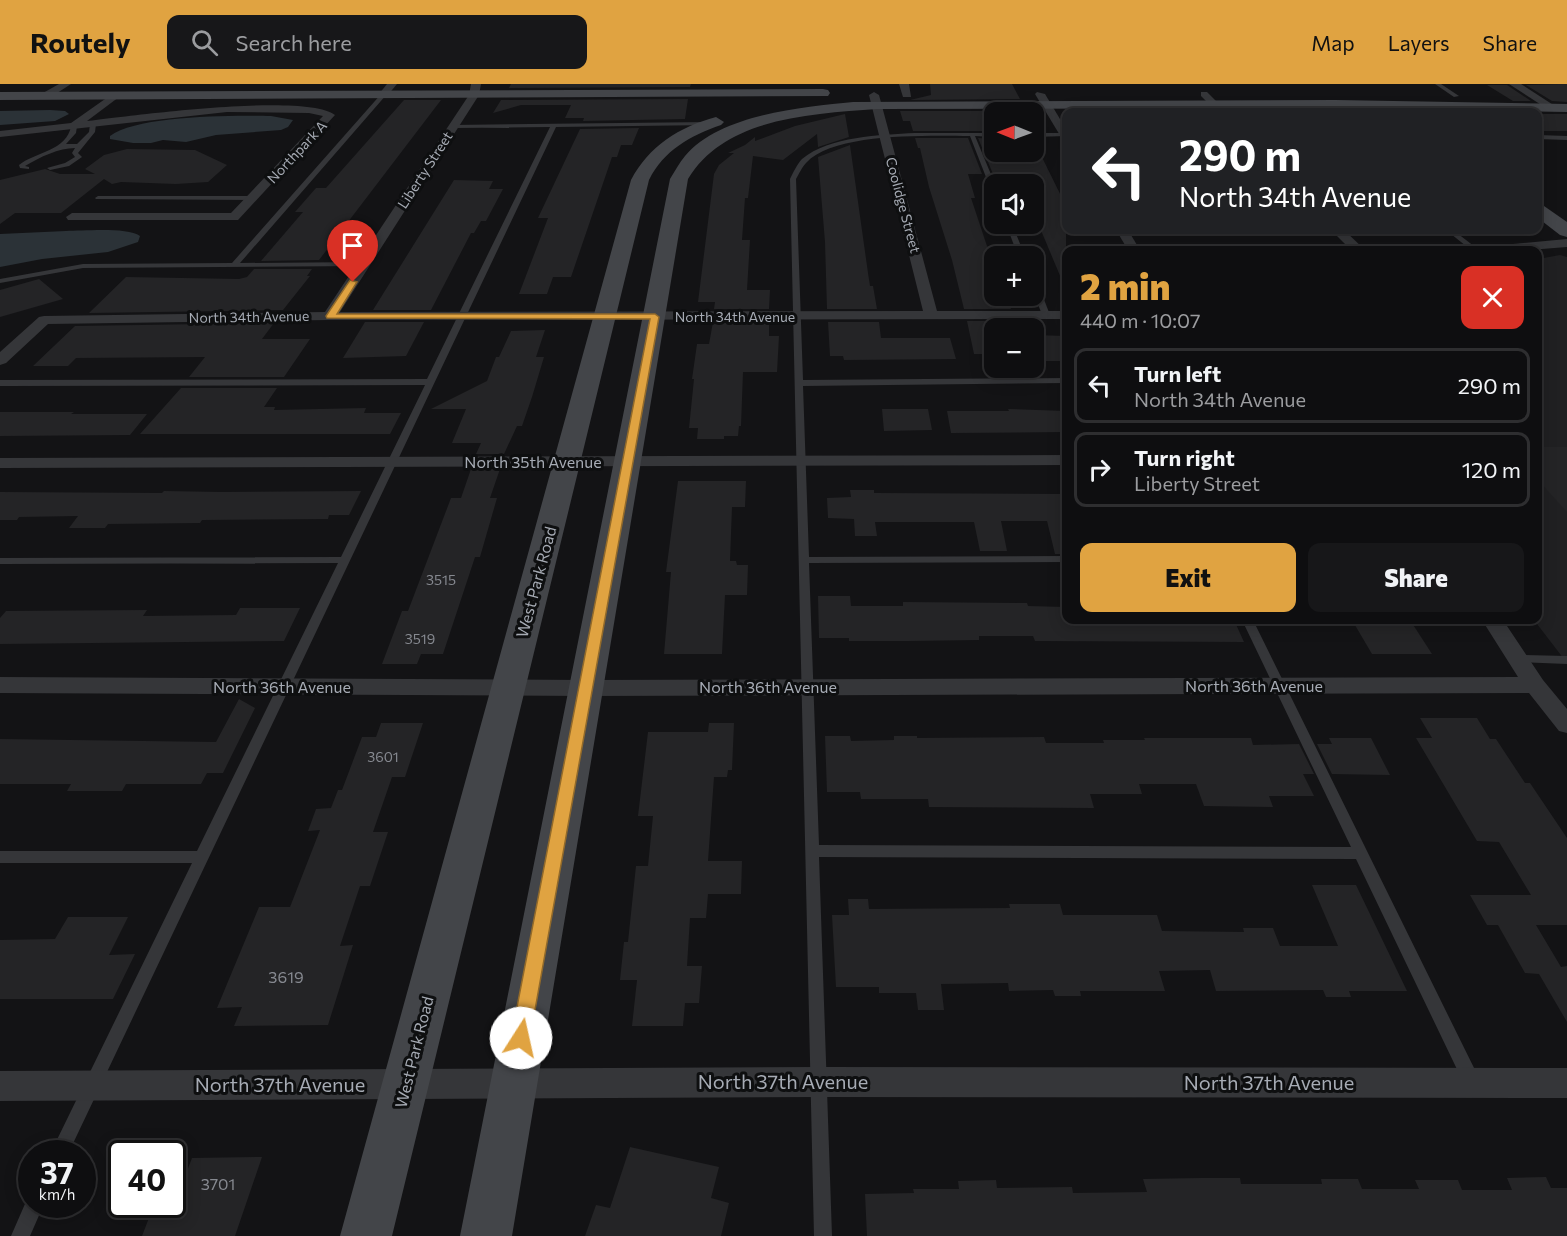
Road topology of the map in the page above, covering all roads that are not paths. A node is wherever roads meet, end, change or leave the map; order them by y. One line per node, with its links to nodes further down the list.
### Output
1 (77, 84): 8 (street)
2 (1438, 84): 13 (lane)
3 (1514, 84): 14 (street)
4 (388, 89): 5 (street); 11 (street); 59 (lane)
5 (475, 89): 9 (street); 29 (street, Liberty Street)
6 (905, 89): 16 (street); 17 (street)
7 (1370, 91): 13 (street); 19 (street); 23 (street)
8 (57, 92): 10 (street); 12 (street)
9 (769, 94): 17 (street); 20 (street)
10 (115, 95): 11 (street); 28 (street)
11 (131, 95): 25 (street)
12 (0, 96)
13 (1456, 96): 14 (street)
14 (1537, 98): 15 (street); 24 (street)
15 (1567, 98)
16 (1043, 99): 17 (street); 18 (street); 19 (street); 30 (street)
17 (876, 100): 20 (street, West Park Road); 35 (street, Coolidge Street)
18 (1109, 104): 21 (lane); 22 (street)
19 (1213, 104): 22 (street); 23 (street)
20 (811, 106): 26 (street, West Park Road); 69 (street, West Park Road)
21 (1117, 108)
22 (1139, 108)
23 (1394, 108): 24 (street)
24 (1560, 108)
25 (93, 124): 28 (street, Northpark A); 41 (lane); 49 (street, Northpark A)
26 (710, 124): 27 (lane); 68 (street, West Park Road)
27 (554, 125): 29 (lane); 67 (lane)
28 (74, 126): 31 (street, Northpark A); 40 (lane)
29 (454, 126): 60 (street, Liberty Street)
30 (1062, 130)
31 (0, 134)
32 (972, 135): 33 (lane); 35 (lane); 47 (lane)
33 (984, 135)
34 (1044, 135): 36 (lane)
35 (885, 136): 63 (street, Coolidge Street); 70 (lane)
36 (1062, 136)
37 (1542, 137): 38 (lane)
38 (1553, 137): 39 (lane); 42 (lane)
39 (1567, 138)
40 (61, 146): 41 (lane); 43 (lane)
41 (79, 146): 44 (lane)
42 (1567, 146)
43 (53, 153): 44 (lane); 45 (lane)
44 (75, 153): 46 (lane)
45 (27, 168)
46 (50, 168)
47 (988, 174)
48 (98, 198): 49 (lane)
49 (253, 198): 51 (street, Northpark A)
50 (1542, 213): 52 (street)
51 (72, 217)
52 (1567, 231)
53 (1341, 234): 56 (street)
54 (1454, 234): 57 (lane)
55 (1567, 243): 58 (street)
56 (1354, 246)
57 (1470, 246)
58 (1535, 246)
59 (235, 264): 60 (lane); 61 (lane)
60 (364, 264): 66 (street, Liberty Street)
61 (0, 281)
62 (1043, 306): 64 (lane)
63 (931, 315): 64 (street, North 34th Avenue); 70 (street, North 34th Avenue)
64 (1046, 315): 65 (street, North 34th Avenue)
65 (1062, 315)
66 (330, 316): 67 (street, North 34th Avenue); 71 (street, North 34th Avenue)
67 (462, 317): 68 (street, North 34th Avenue); 73 (lane)
68 (605, 317): 69 (street, North 34th Avenue); 78 (street, West Park Road)
69 (655, 317): 70 (street, North 34th Avenue); 79 (street, West Park Road)
70 (796, 317): 75 (lane)
71 (0, 360)
72 (1062, 381): 75 (lane)
73 (430, 382): 74 (lane); 80 (lane)
74 (0, 383)
75 (799, 383): 77 (lane)
76 (1062, 460): 77 (street, North 35th Avenue)
77 (801, 461): 79 (street, North 35th Avenue); 84 (lane)
78 (568, 462): 79 (street, North 35th Avenue); 80 (street, North 35th Avenue); 94 (street, West Park Road)
79 (627, 462): 96 (street, West Park Road)
80 (391, 463): 81 (street, North 35th Avenue); 83 (lane)
81 (0, 464)
82 (1062, 559): 84 (lane)
83 (344, 560): 85 (lane); 93 (lane)
84 (804, 560): 95 (lane)
85 (0, 561)
86 (1250, 624): 92 (lane)
87 (1496, 624): 88 (street)
88 (1519, 659): 89 (lane); 91 (street)
89 (1567, 660)
90 (0, 685): 93 (street, North 36th Avenue)
91 (1535, 685): 92 (street, North 36th Avenue); 97 (street)
92 (1280, 686): 95 (street, North 36th Avenue); 99 (lane)
93 (282, 687): 94 (street, North 36th Avenue); 101 (lane)
94 (508, 687): 96 (street, North 36th Avenue); 106 (street, West Park Road)
95 (807, 687): 96 (street, North 36th Avenue); 98 (lane)
96 (585, 688): 104 (street, West Park Road)
97 (1567, 725)
98 (812, 851): 99 (lane); 102 (lane)
99 (1361, 854): 103 (lane)
100 (0, 857): 101 (lane)
101 (201, 857): 108 (lane)
102 (818, 1082): 103 (street, North 37th Avenue); 104 (street, North 37th Avenue); 114 (lane)
103 (1473, 1083): 105 (street, North 37th Avenue)
104 (512, 1084): 106 (street, North 37th Avenue); 113 (street, West Park Road)
105 (1567, 1084)
106 (405, 1085): 108 (street, North 37th Avenue); 112 (street, West Park Road)
107 (0, 1086): 108 (street, North 37th Avenue)
108 (91, 1086): 109 (lane)
109 (66, 1140)
110 (28, 1218): 111 (lane)
111 (20, 1236)
112 (366, 1236)
113 (486, 1236)
114 (823, 1236)

